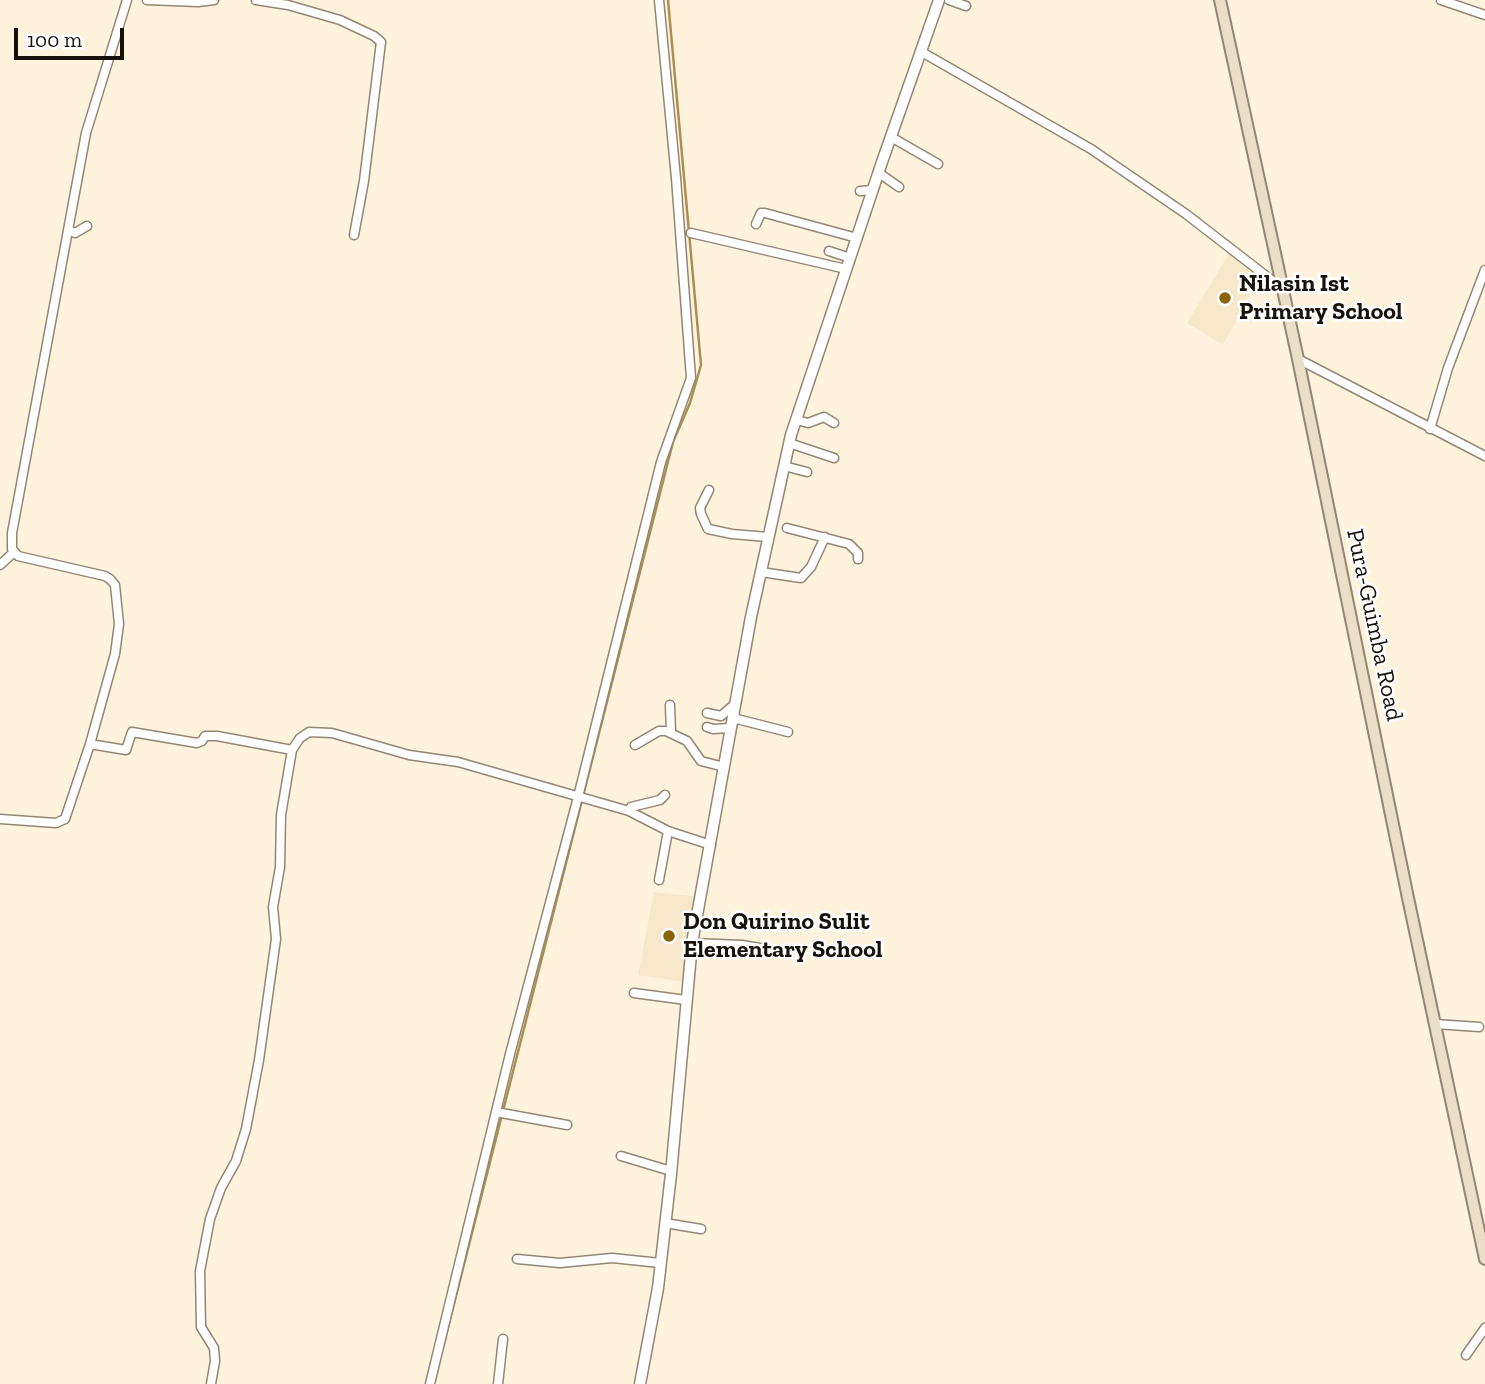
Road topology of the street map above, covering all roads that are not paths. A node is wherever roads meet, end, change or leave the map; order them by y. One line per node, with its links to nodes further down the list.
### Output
1 (127, 0): 21 (street)
2 (147, 0): 3 (street)
3 (214, 0)
4 (256, 0): 23 (street)
5 (659, 0): 59 (street)
6 (939, 0): 12 (street)
7 (949, 0): 10 (street)
8 (1220, 0): 29 (main road, Pura-Guimba Road)
9 (1441, 0): 11 (street)
10 (966, 6)
11 (1485, 15)
12 (920, 51): 13 (street); 29 (street)
13 (891, 137): 14 (street); 15 (street)
14 (938, 164)
15 (878, 173): 16 (street); 17 (street)
16 (899, 187)
17 (873, 190): 18 (street); 24 (street)
18 (860, 191)
19 (756, 224): 24 (street)
20 (87, 226): 21 (street)
21 (68, 230): 43 (street)
22 (691, 233): 27 (street)
23 (354, 235)
24 (857, 238): 26 (street)
25 (829, 251): 26 (street)
26 (850, 258): 27 (street)
27 (846, 269): 31 (street)
28 (1485, 270): 33 (street)
29 (1283, 289): 30 (main road, Pura-Guimba Road)
30 (1298, 359): 33 (street); 69 (main road, Pura-Guimba Road)
31 (797, 420): 32 (street); 34 (street)
32 (834, 423)
33 (1430, 429): 35 (street)
34 (789, 443): 36 (street); 37 (street)
35 (1485, 456)
36 (834, 458)
37 (784, 466): 38 (street); 41 (street)
38 (807, 472)
39 (709, 490): 41 (street)
40 (787, 528): 42 (street)
41 (768, 537): 46 (street)
42 (825, 537): 44 (street); 46 (street)
43 (13, 553): 45 (street); 54 (street)
44 (858, 559)
45 (0, 565)
46 (761, 572): 47 (street)
47 (735, 704): 49 (street); 50 (street)
48 (670, 705): 53 (street)
49 (707, 713)
50 (732, 723): 51 (street); 52 (street); 57 (street)
51 (707, 727)
52 (788, 732)
53 (671, 733): 55 (street); 57 (street)
54 (90, 744): 56 (street); 61 (street)
55 (635, 745)
56 (292, 750): 59 (street); 83 (street)
57 (724, 767): 63 (street)
58 (665, 795): 60 (street)
59 (578, 797): 60 (street); 71 (street)
60 (629, 811): 62 (street)
61 (0, 819)
62 (668, 831): 63 (street); 64 (street)
63 (711, 845): 65 (street)
64 (659, 880)
65 (692, 943): 66 (street); 68 (street)
66 (777, 951)
67 (634, 993): 68 (street)
68 (686, 1000): 74 (street)
69 (1435, 1024): 70 (street); 78 (main road, Pura-Guimba Road)
70 (1479, 1027)
71 (496, 1112): 72 (street); 84 (street)
72 (566, 1125)
73 (621, 1156): 74 (street)
74 (671, 1171): 75 (street)
75 (665, 1223): 76 (street); 79 (street)
76 (701, 1229)
77 (517, 1259): 79 (street)
78 (1485, 1259)
79 (660, 1263): 86 (street)
80 (1485, 1328): 82 (street)
81 (503, 1339): 85 (street)
82 (1466, 1355)
83 (211, 1384)
84 (430, 1384)
85 (498, 1384)
86 (640, 1384)

